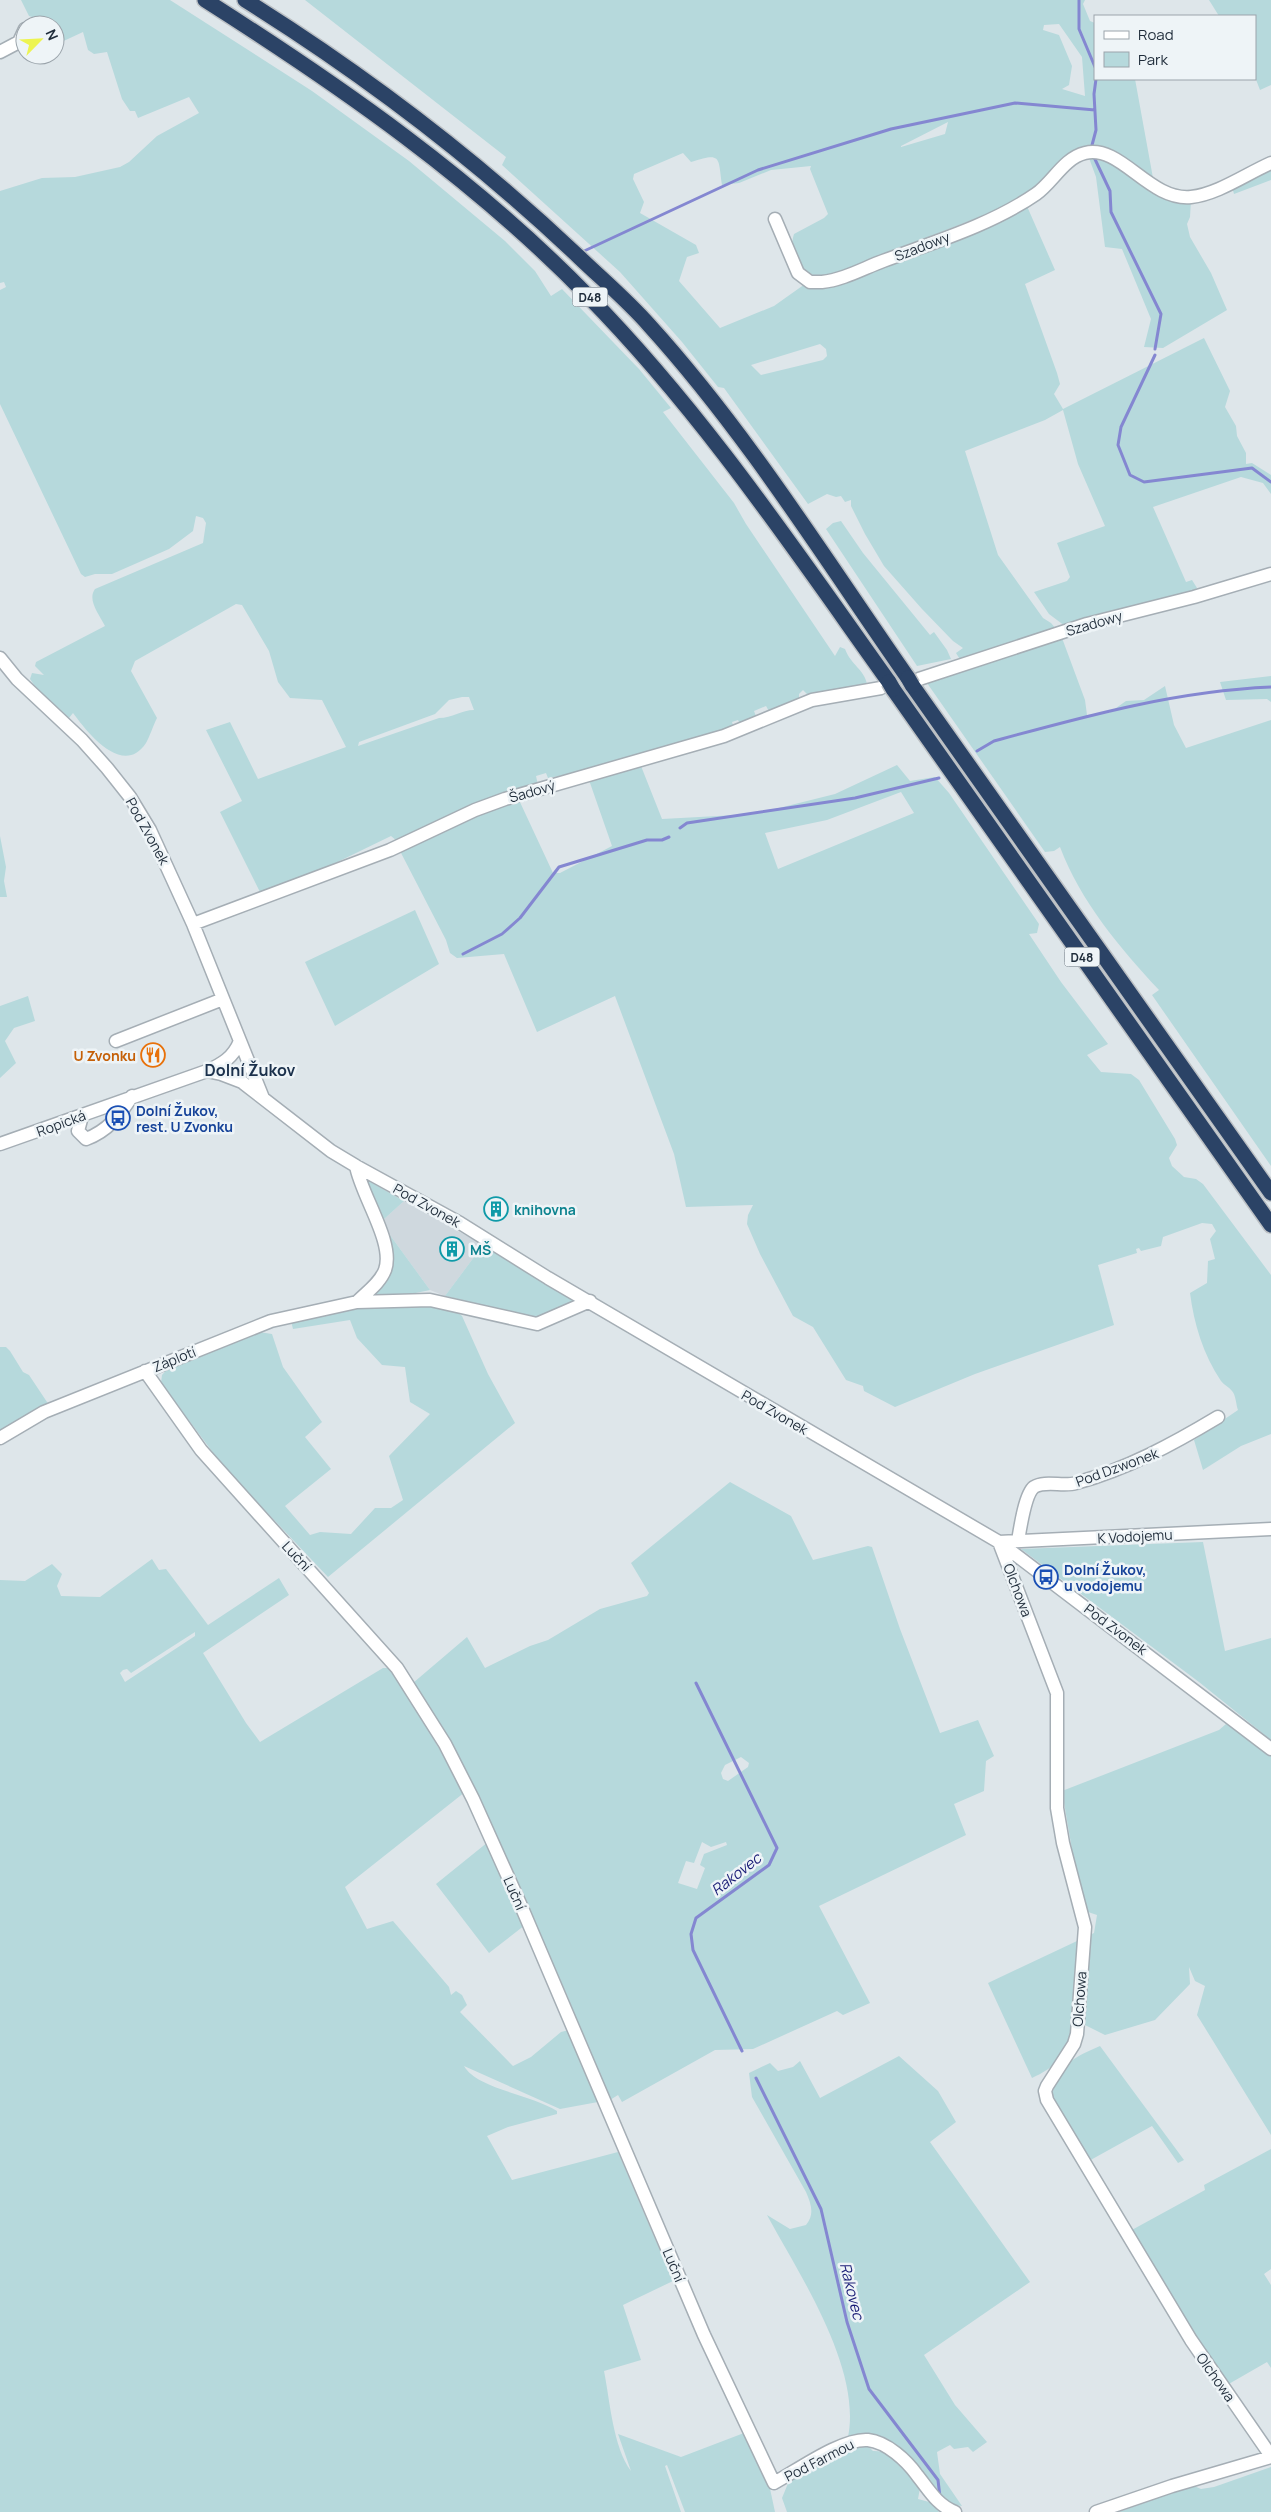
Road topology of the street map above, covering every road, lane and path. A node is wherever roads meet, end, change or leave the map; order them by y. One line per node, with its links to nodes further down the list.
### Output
1 (205, 0): 10 (highway, D48)
2 (245, 0): 9 (highway, D48)
3 (15, 44): 4 (street)
4 (0, 52)
5 (1271, 163): 6 (street, Szadowy)
6 (775, 219)
7 (1271, 574): 9 (street, Szadowy)
8 (0, 658): 11 (street, Pod Zvonek)
9 (913, 681): 21 (highway, D48)
10 (888, 686): 11 (street, Šadový); 22 (highway, D48)
11 (193, 924): 12 (street, Pod Zvonek)
12 (223, 999): 13 (street); 14 (street, Pod Zvonek)
13 (116, 1041)
14 (240, 1041): 15 (street); 17 (street, Pod Zvonek)
15 (206, 1071): 16 (street, Ropická); 17 (street, Pod Zvonek)
16 (132, 1096): 18 (street, Ropická); 18 (street)
17 (264, 1098): 20 (street, Pod Zvonek)
18 (82, 1116): 19 (street, Ropická)
19 (0, 1144)
20 (356, 1166): 23 (street, Pod Zvonek); 24 (street, Záplotí)
21 (1271, 1193)
22 (1271, 1225)
23 (590, 1301): 24 (street, Záplotí); 30 (street, Pod Zvonek)
24 (357, 1302): 25 (street, Záplotí)
25 (145, 1371): 27 (street, Záplotí); 33 (street, Luční)
26 (1218, 1417): 29 (street, Pod Dzwonek)
27 (0, 1438)
28 (1271, 1529): 29 (street, K Vodojemu)
29 (1018, 1541): 30 (street, K Vodojemu)
30 (1000, 1542): 31 (street, Pod Zvonek); 32 (street, Olchowa)
31 (1271, 1749)
32 (1271, 2456): 35 (street)
33 (774, 2483): 34 (street, Pod Farmou)
34 (955, 2512)
35 (1096, 2512)

